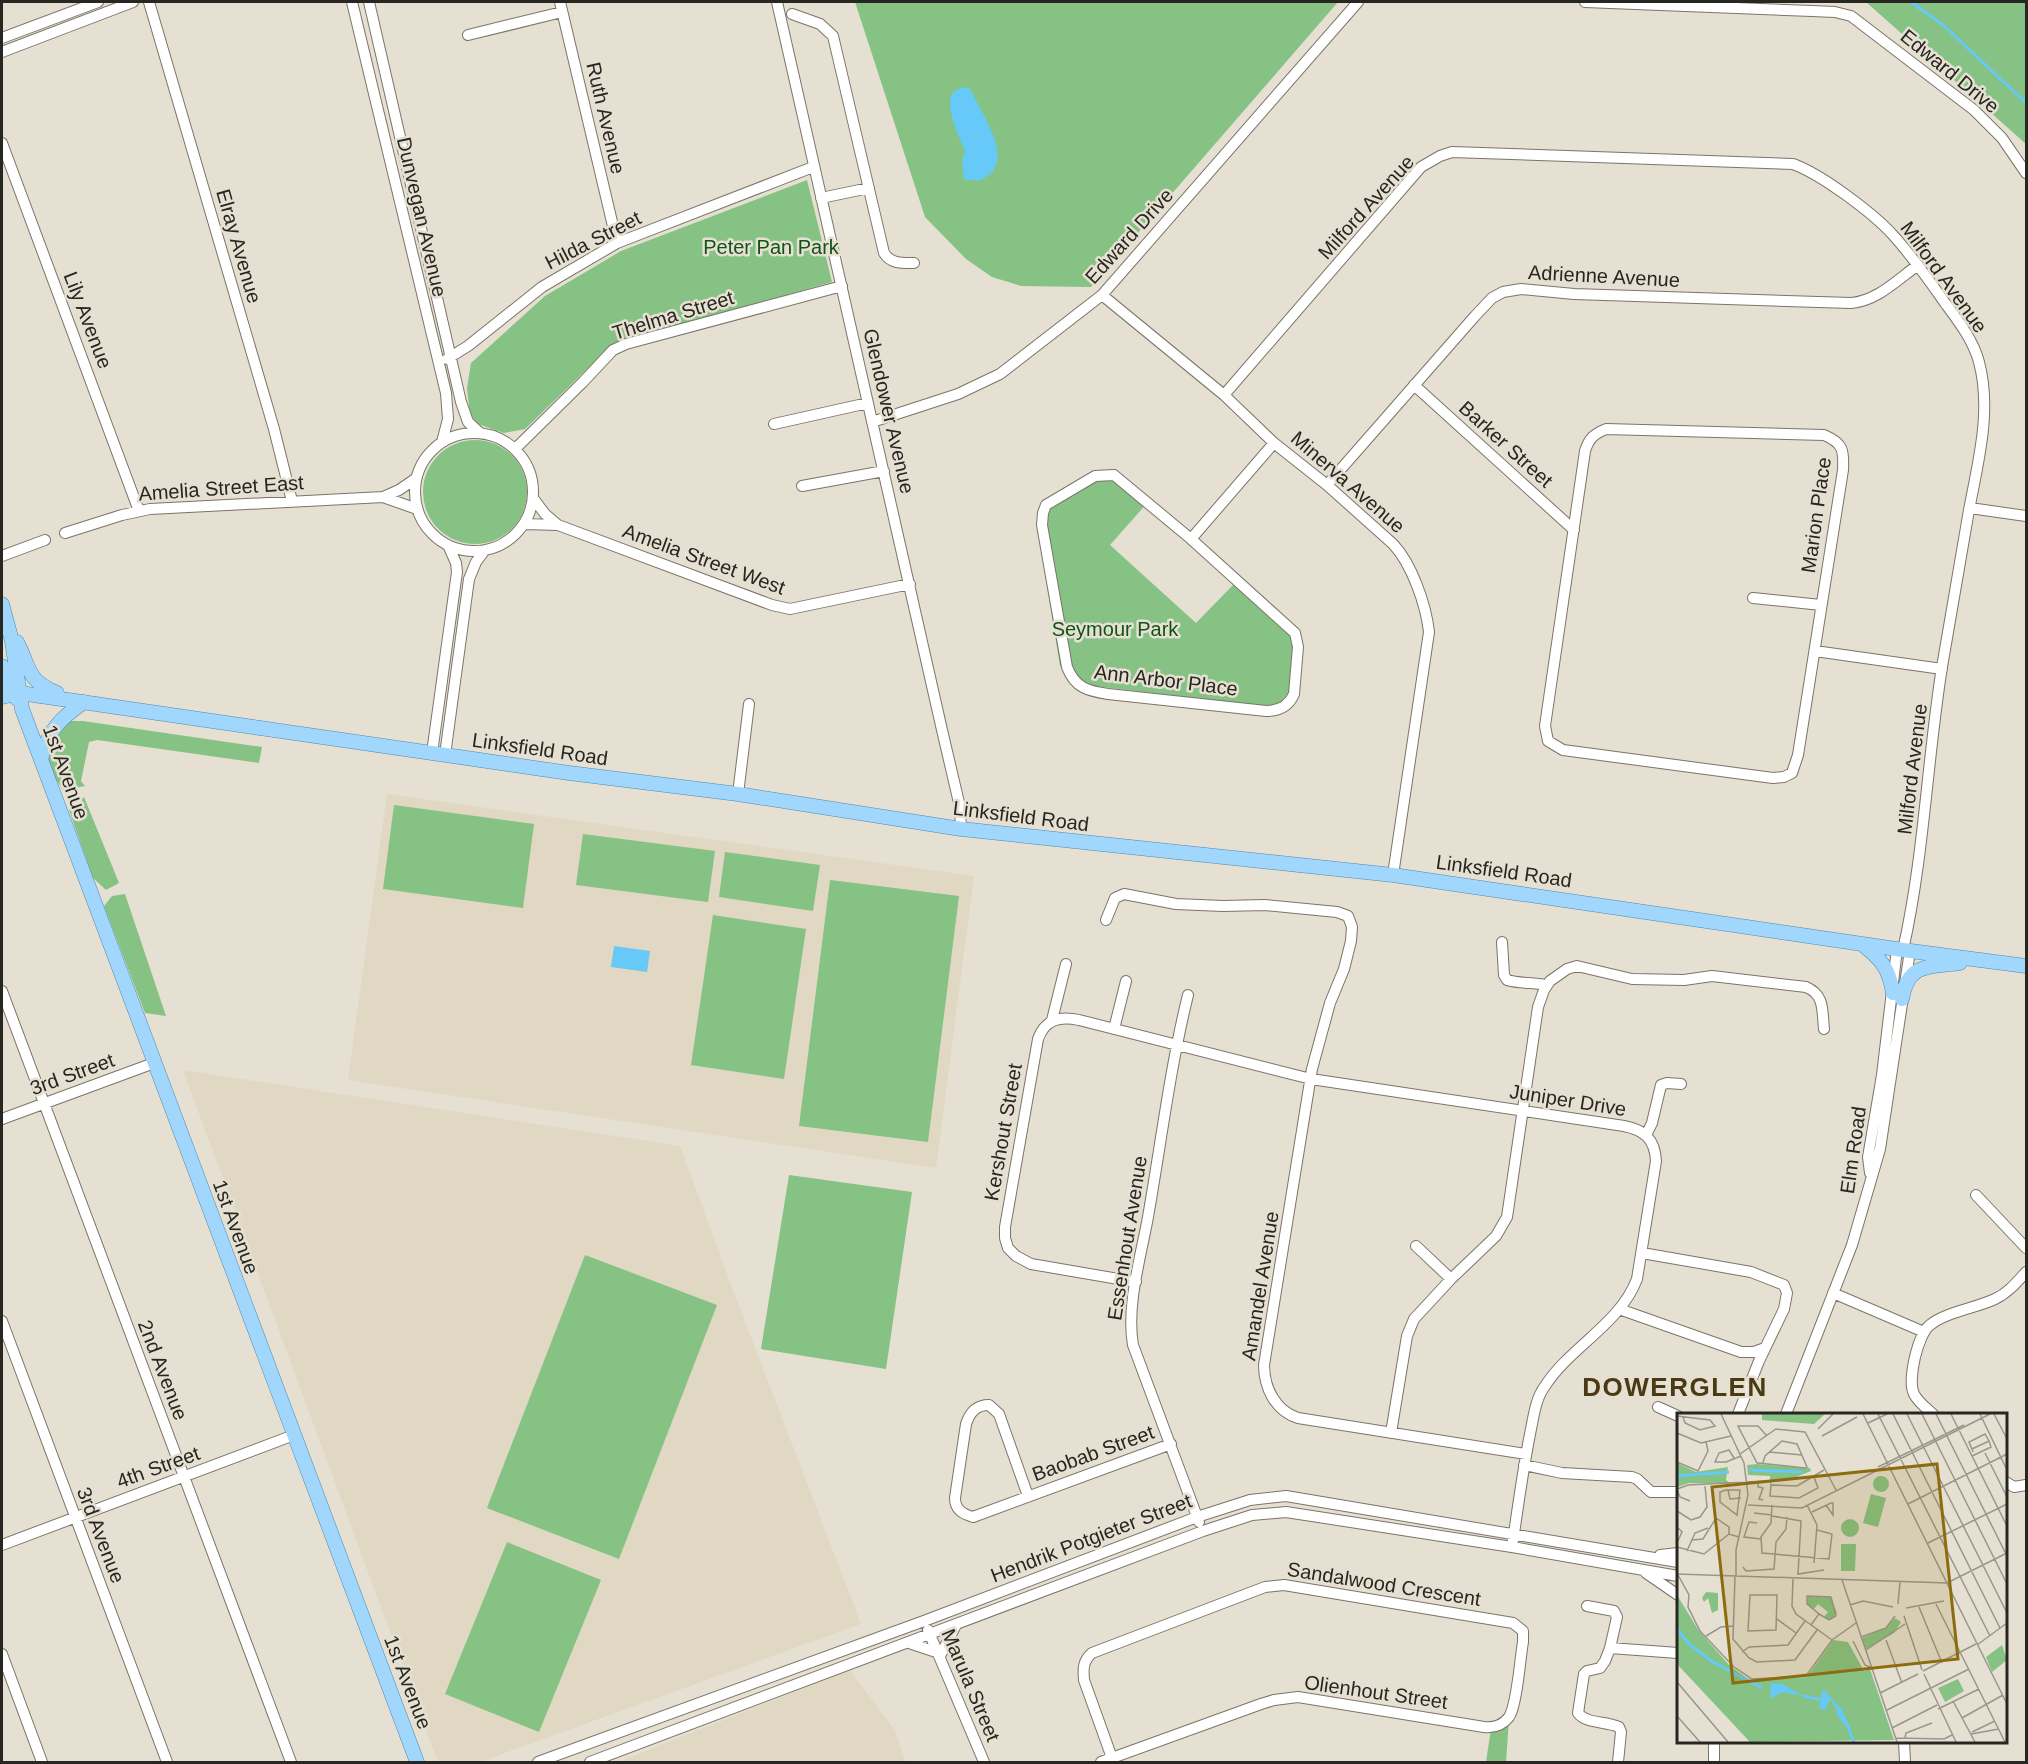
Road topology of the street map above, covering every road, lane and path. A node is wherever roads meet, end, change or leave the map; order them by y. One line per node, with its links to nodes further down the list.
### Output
1 (98, 2): 12 (street)
2 (133, 2): 13 (street)
3 (149, 2): 47 (street, Elray Avenue)
4 (369, 2): 8 (street); 14 (street, Dunvegan Avenue)
5 (777, 2): 19 (street, Glendower Avenue)
6 (1358, 2): 29 (street, Edward Drive)
7 (1585, 2): 20 (street, Edward Drive)
8 (352, 3): 15 (street, Dunvegan Avenue)
9 (561, 7): 11 (street); 25 (street, Ruth Avenue)
10 (792, 14): 21 (street)
11 (468, 35)
12 (2, 38)
13 (2, 52)
14 (386, 72): 15 (street); 17 (street, Dunvegan Avenue)
15 (370, 75): 18 (street, Dunvegan Avenue)
16 (2, 143): 50 (street, Lily Avenue)
17 (404, 150): 18 (street); 23 (street, Dunvegan Avenue)
18 (389, 153): 24 (street, Dunvegan Avenue)
19 (813, 167): 22 (street, Glendower Avenue); 25 (street, Hilda Street)
20 (2026, 173)
21 (869, 188): 22 (street); 26 (street)
22 (820, 198): 28 (street, Glendower Avenue)
23 (420, 220): 24 (street); 30 (street, Dunvegan Avenue)
24 (405, 223): 31 (street, Dunvegan Avenue)
25 (617, 243): 30 (street, Hilda Street)
26 (914, 263)
27 (1918, 265): 32 (street, Adrienne Avenue); 33 (street, Milford Avenue); 48 (street, Milford Avenue)
28 (842, 286): 34 (street, Glendower Avenue); 40 (street, Thelma Street)
29 (1102, 295): 33 (street, Minerva Avenue); 35 (street, Edward Drive)
30 (450, 357): 31 (street, Hilda Street); 37 (street, Dunvegan Avenue)
31 (439, 363): 38 (street, Dunvegan Avenue)
32 (1414, 385): 43 (street, Adrienne Avenue); 54 (street, Barker Street)
33 (1224, 395): 39 (street, Minerva Avenue)
34 (868, 403): 35 (street, Glendower Avenue); 36 (street)
35 (872, 422): 41 (street, Glendower Avenue)
36 (774, 424)
37 (480, 433): 38 (street); 40 (street)
38 (442, 442): 42 (street)
39 (1274, 443): 43 (street, Minerva Avenue); 56 (street)
40 (515, 449): 46 (street)
41 (884, 471): 44 (street); 61 (street, Glendower Avenue)
42 (415, 478): 45 (street, Amelia Street East); 49 (street)
43 (1327, 485): 78 (street, Minerva Avenue)
44 (802, 486)
45 (383, 497): 47 (street, Amelia Street East); 49 (street, Amelia Street East)
46 (533, 498): 52 (street); 53 (street, Amelia Street West)
47 (292, 501): 50 (street, Amelia Street East)
48 (1970, 508): 51 (street); 70 (street, Milford Avenue)
49 (417, 509): 58 (street)
50 (140, 510): 55 (street, Amelia Street East)
51 (2026, 516)
52 (524, 524): 53 (street, Amelia Street West); 59 (street)
53 (558, 525): 61 (street, Amelia Street West)
54 (1574, 530): 64 (street, Marion Place); 68 (street, Marion Place)
55 (65, 534)
56 (1191, 539): 56 (street, Ann Arbor Place)
57 (45, 540): 60 (street)
58 (448, 545): 59 (street); 66 (street)
59 (485, 550): 67 (street)
60 (2, 556)
61 (910, 584): 77 (street, Glendower Avenue)
62 (1753, 598): 64 (street)
63 (2, 604): 65 (main road, 1st Avenue)
64 (1821, 605): 68 (street, Marion Place)
65 (9, 627): 71 (main road, 1st Avenue); 72 (main road)
66 (445, 649): 67 (street); 74 (street)
67 (459, 650): 74 (street)
68 (1815, 651): 70 (street)
69 (2, 666): 71 (main road, 1st Avenue)
70 (1942, 669): 82 (street, Milford Avenue)
71 (14, 697): 72 (main road, Linksfield Road); 75 (main road, 1st Avenue)
72 (79, 701): 74 (main road, Linksfield Road); 75 (main road)
73 (749, 704): 76 (street)
74 (438, 754): 76 (main road, Linksfield Road)
75 (41, 760): 95 (main road, 1st Avenue)
76 (738, 794): 77 (main road, Linksfield Road)
77 (961, 829): 78 (main road, Linksfield Road)
78 (1393, 875): 81 (main road, Linksfield Road)
79 (1106, 920): 96 (street, Amandel Avenue)
80 (1502, 942): 87 (street)
81 (1862, 944): 82 (main road, Linksfield Road); 90 (main road)
82 (1903, 950): 83 (main road, Linksfield Road); 90 (street, Milford Avenue)
83 (1980, 961): 85 (main road, Linksfield Road); 90 (main road)
84 (1066, 964): 91 (street)
85 (2026, 966)
86 (1126, 981): 92 (street)
87 (1546, 985): 93 (street); 99 (street)
88 (2, 991): 98 (street, 2nd Avenue)
89 (1188, 995): 94 (street, Essenhout Avenue)
90 (1898, 996): 109 (street, Elm Road)
91 (1052, 1020): 92 (street); 108 (street, Kershout Street)
92 (1114, 1029): 94 (street)
93 (1824, 1029)
94 (1176, 1046): 96 (street, Juniper Drive); 108 (street, Essenhout Avenue)
95 (154, 1063): 98 (street, 3rd Street); 122 (main road, 1st Avenue)
96 (1311, 1079): 99 (street, Juniper Drive); 121 (street, Amandel Avenue)
97 (1681, 1084): 101 (street)
98 (44, 1104): 100 (street, 3rd Street); 125 (street, 2nd Avenue)
99 (1523, 1111): 101 (street, Juniper Drive); 107 (street)
100 (2, 1119)
101 (1646, 1134): 105 (street, Juniper Drive)
102 (1976, 1195): 104 (street)
103 (1416, 1246): 107 (street)
104 (2026, 1248)
105 (1642, 1253): 110 (street, Juniper Drive); 113 (street)
106 (2026, 1272): 112 (street)
107 (1451, 1280): 121 (street)
108 (1136, 1282): 123 (street, Essenhout Avenue)
109 (1833, 1293): 112 (street); 118 (street, Elm Road)
110 (1619, 1309): 114 (street); 124 (street, Juniper Drive)
111 (2, 1320): 130 (street, 3rd Avenue)
112 (1924, 1332): 119 (street)
113 (1766, 1348): 114 (street); 115 (street)
114 (1741, 1352): 115 (street)
115 (1755, 1373): 117 (street)
116 (1658, 1407): 120 (street)
117 (1738, 1413)
118 (1786, 1413)
119 (1932, 1413)
120 (1677, 1416)
121 (1391, 1433): 124 (street, Amandel Avenue)
122 (294, 1435): 125 (street, 4th Street); 160 (main road, 1st Avenue)
123 (1171, 1444): 129 (street, Baobab Street); 131 (street, Essenhout Avenue)
124 (1525, 1460): 128 (street, Amandel Avenue); 133 (street, Juniper Drive)
125 (183, 1477): 130 (street, 4th Street); 159 (street, 2nd Avenue)
126 (2007, 1483): 127 (street)
127 (2024, 1486)
128 (1677, 1492)
129 (1028, 1496): 129 (street, Baobab Street)
130 (75, 1517): 134 (street, 4th Street); 158 (street, 3rd Avenue)
131 (1197, 1517): 132 (street, Essenhout Avenue); 133 (street, Hendrik Potgieter Street); 143 (street, Hendrik Potgieter Street)
132 (1203, 1531): 135 (street, Hendrik Potgieter Street); 144 (street, Hendrik Potgieter Street)
133 (1514, 1533): 135 (street, Juniper Drive); 137 (street, Hendrik Potgieter Street)
134 (2, 1545)
135 (1512, 1547): 139 (street, Hendrik Potgieter Street)
136 (1677, 1553): 137 (street)
137 (1636, 1556): 138 (street, Hendrik Potgieter Street)
138 (1677, 1562)
139 (1640, 1570): 140 (street, Hendrik Potgieter Street); 141 (street)
140 (1677, 1576)
141 (1677, 1593)
142 (1587, 1606): 147 (street)
143 (924, 1621): 145 (street, Marula Street); 154 (street, Hendrik Potgieter Street)
144 (956, 1625): 145 (street, Hendrik Potgieter Street); 150 (street)
145 (930, 1635): 146 (street, Hendrik Potgieter Street); 150 (street, Marula Street)
146 (909, 1643): 150 (street); 162 (street, Hendrik Potgieter Street)
147 (1610, 1648): 148 (street); 165 (street)
148 (1677, 1653)
149 (2, 1654): 157 (street)
150 (939, 1655): 163 (street, Marula Street)
151 (1508, 1718): 155 (street, Olienhout Street); 155 (street, Sandalwood Crescent)
152 (1714, 1743): 156 (street)
153 (1904, 1743): 166 (street)
154 (586, 1745): 161 (street, Hendrik Potgieter Street); 162 (street)
155 (1112, 1758): 164 (street, Olienhout Street)
156 (1712, 1761)
157 (42, 1762)
158 (167, 1762)
159 (291, 1762)
160 (417, 1762)
161 (538, 1762)
162 (592, 1762)
163 (984, 1762)
164 (1101, 1762)
165 (1618, 1762)
166 (1905, 1762)

